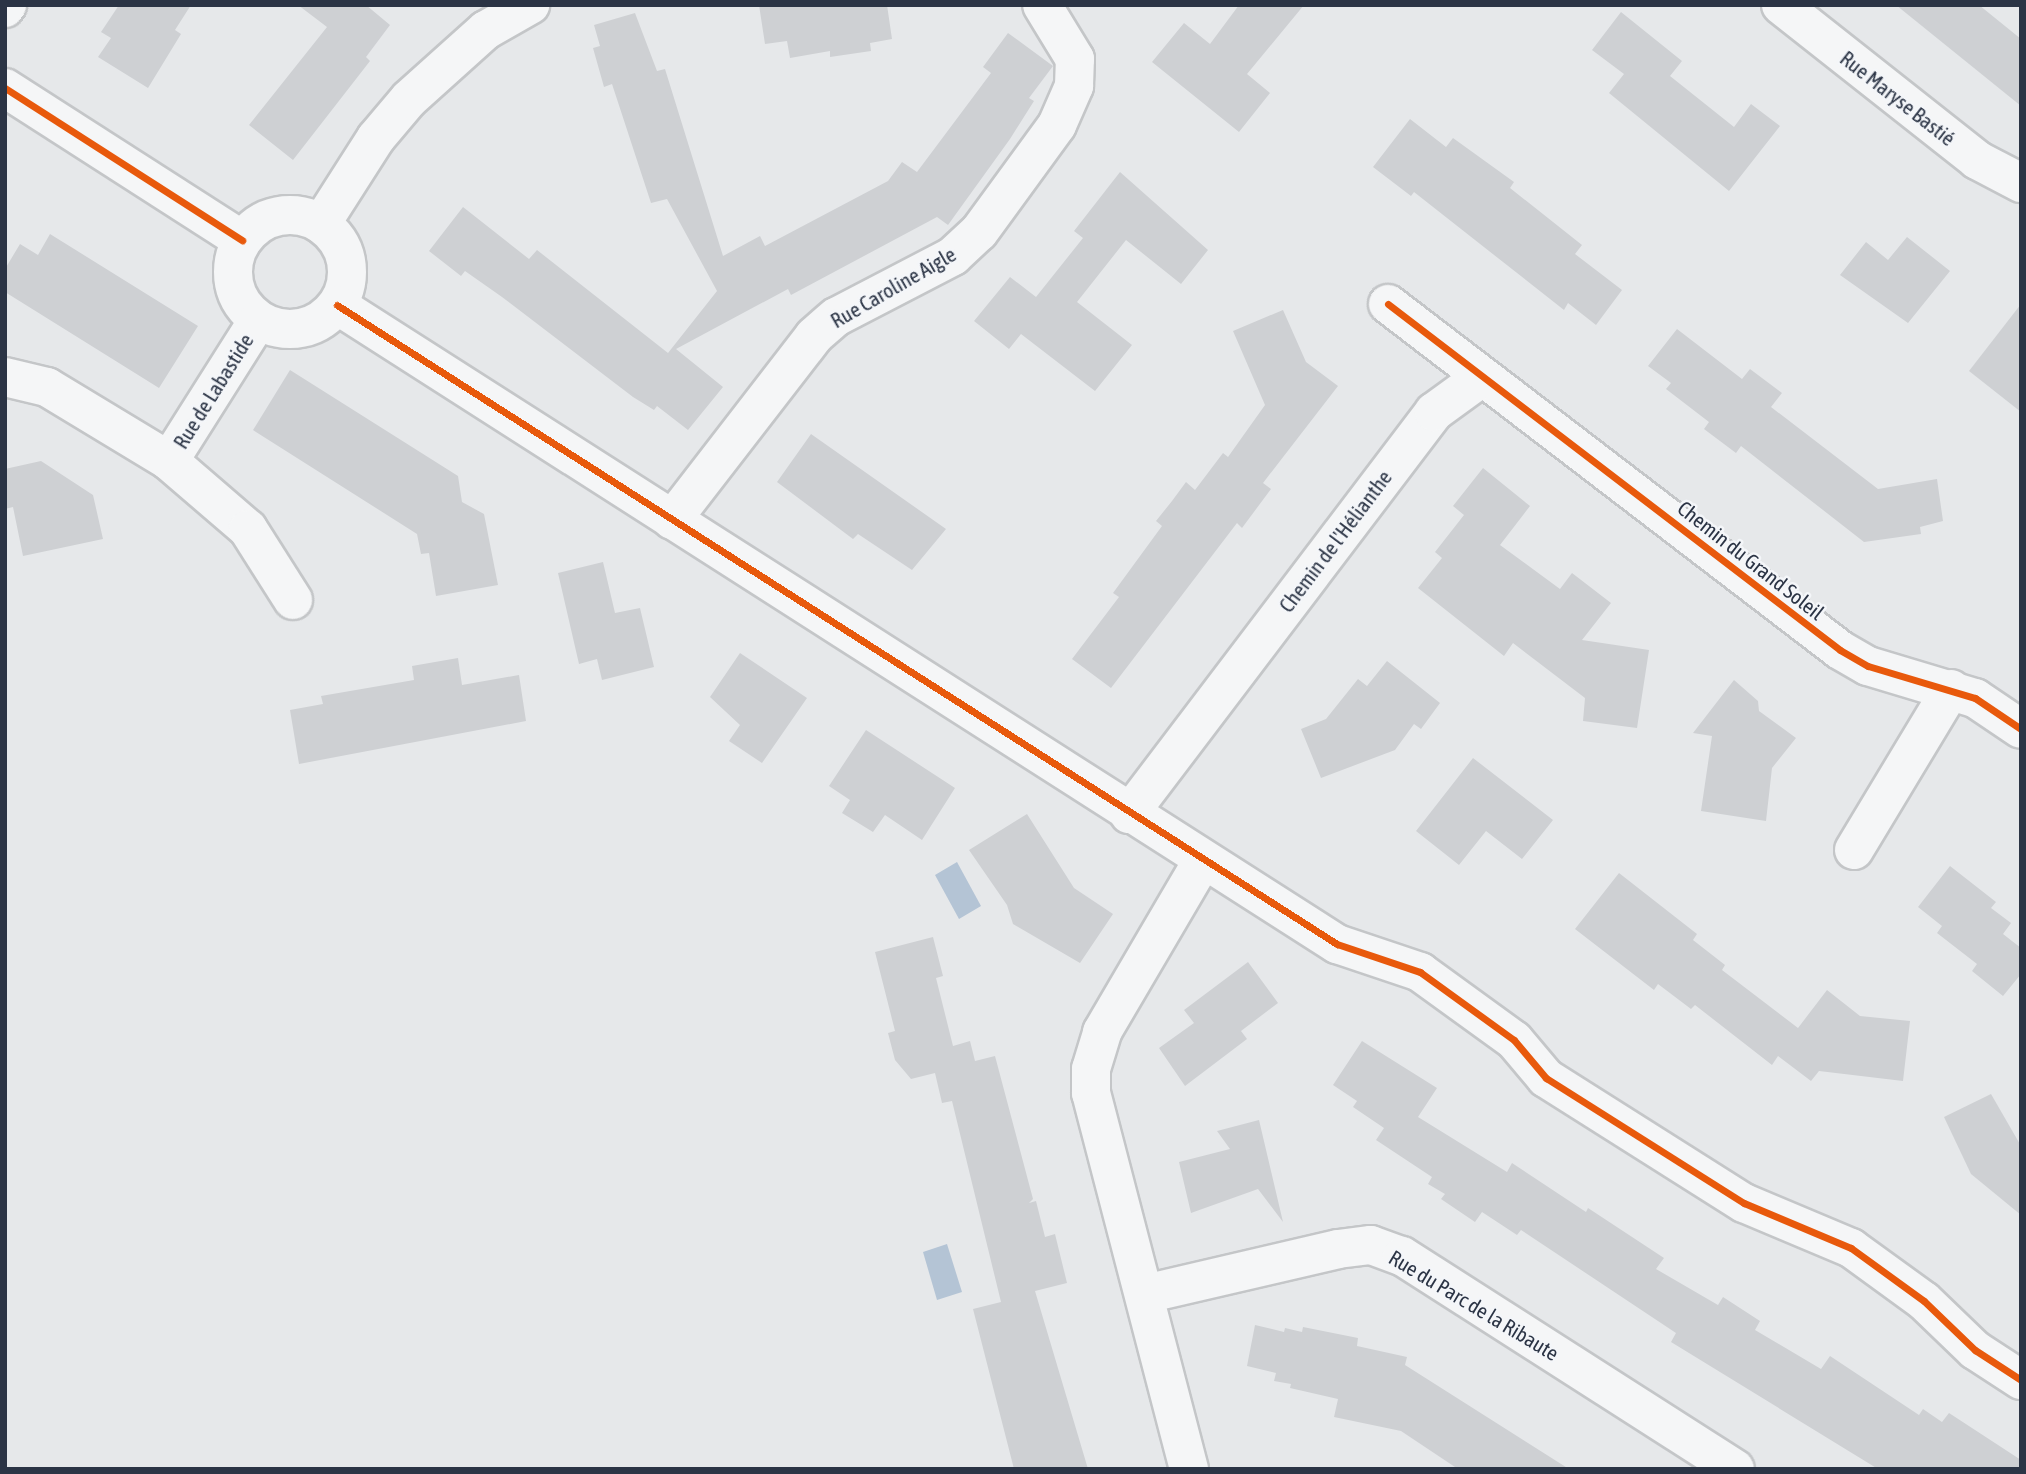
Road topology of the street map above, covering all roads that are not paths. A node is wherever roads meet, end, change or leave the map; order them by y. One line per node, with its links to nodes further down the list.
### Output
1 (530, 5): 6 (street)
2 (1042, 5): 14 (street, Rue Caroline Aigle)
3 (1781, 5): 5 (street, Rue Maryse Bastié)
4 (5, 89): 7 (street)
5 (2021, 183)
6 (321, 225): 7 (street); 9 (street)
7 (242, 240): 10 (street)
8 (1388, 304): 12 (street)
9 (337, 305): 10 (street); 14 (street)
10 (258, 320): 13 (street, Rue de Labastide)
11 (5, 377): 13 (street, Rue de Labastide)
12 (1482, 377): 16 (street, Chemin du Grand Soleil); 18 (street, Chemin de l'Hélianthe)
13 (169, 461): 15 (street, Rue de Labastide)
14 (672, 520): 18 (street)
15 (293, 600)
16 (1951, 690): 17 (street, Chemin du Grand Soleil); 19 (street)
17 (2021, 730)
18 (1129, 814): 20 (street)
19 (1854, 850)
20 (1203, 860): 21 (street); 22 (street)
21 (1145, 1294): 23 (street); 24 (street, Rue du Parc de la Ribaute)
22 (2021, 1380)
23 (1189, 1469)
24 (1735, 1469)

